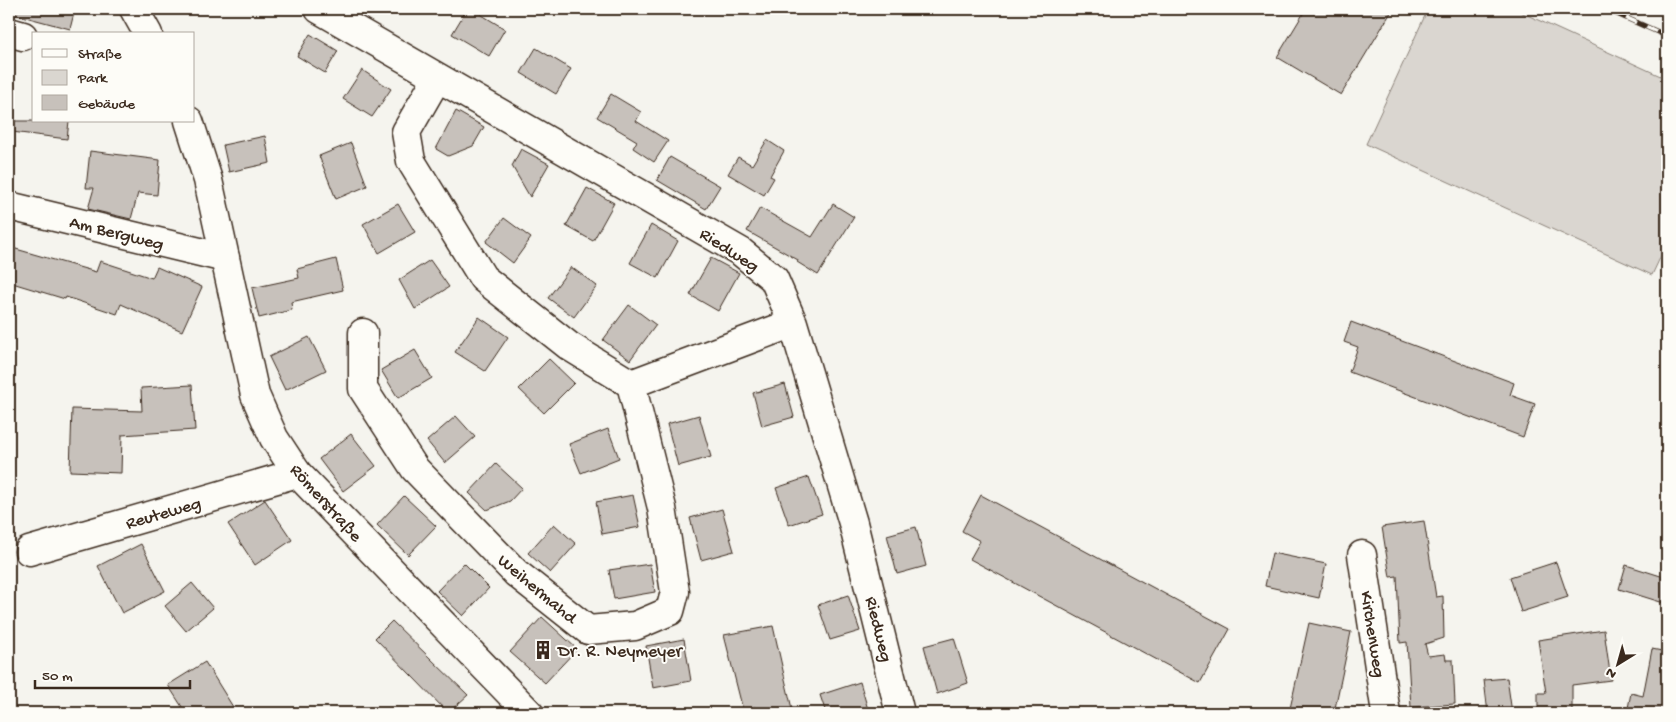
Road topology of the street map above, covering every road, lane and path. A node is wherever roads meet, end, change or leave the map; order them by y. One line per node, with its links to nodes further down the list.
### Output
1 (134, 9): 3 (street)
2 (319, 9): 4 (street, Riedweg)
3 (147, 32)
4 (437, 78): 8 (street, Riedweg); 10 (street)
5 (189, 122): 7 (street, Römerstraße)
6 (9, 206): 7 (street, Am Bergweg)
7 (225, 258): 11 (street, Römerstraße)
8 (793, 323): 10 (street); 15 (street, Riedweg)
9 (363, 333): 10 (street, Weihermahd)
10 (631, 384)
11 (297, 473): 12 (street, Reuteweg); 14 (street, Römerstraße)
12 (29, 551)
13 (1362, 554): 16 (street, Kirchenweg)
14 (529, 713)
15 (900, 713)
16 (1386, 713)

